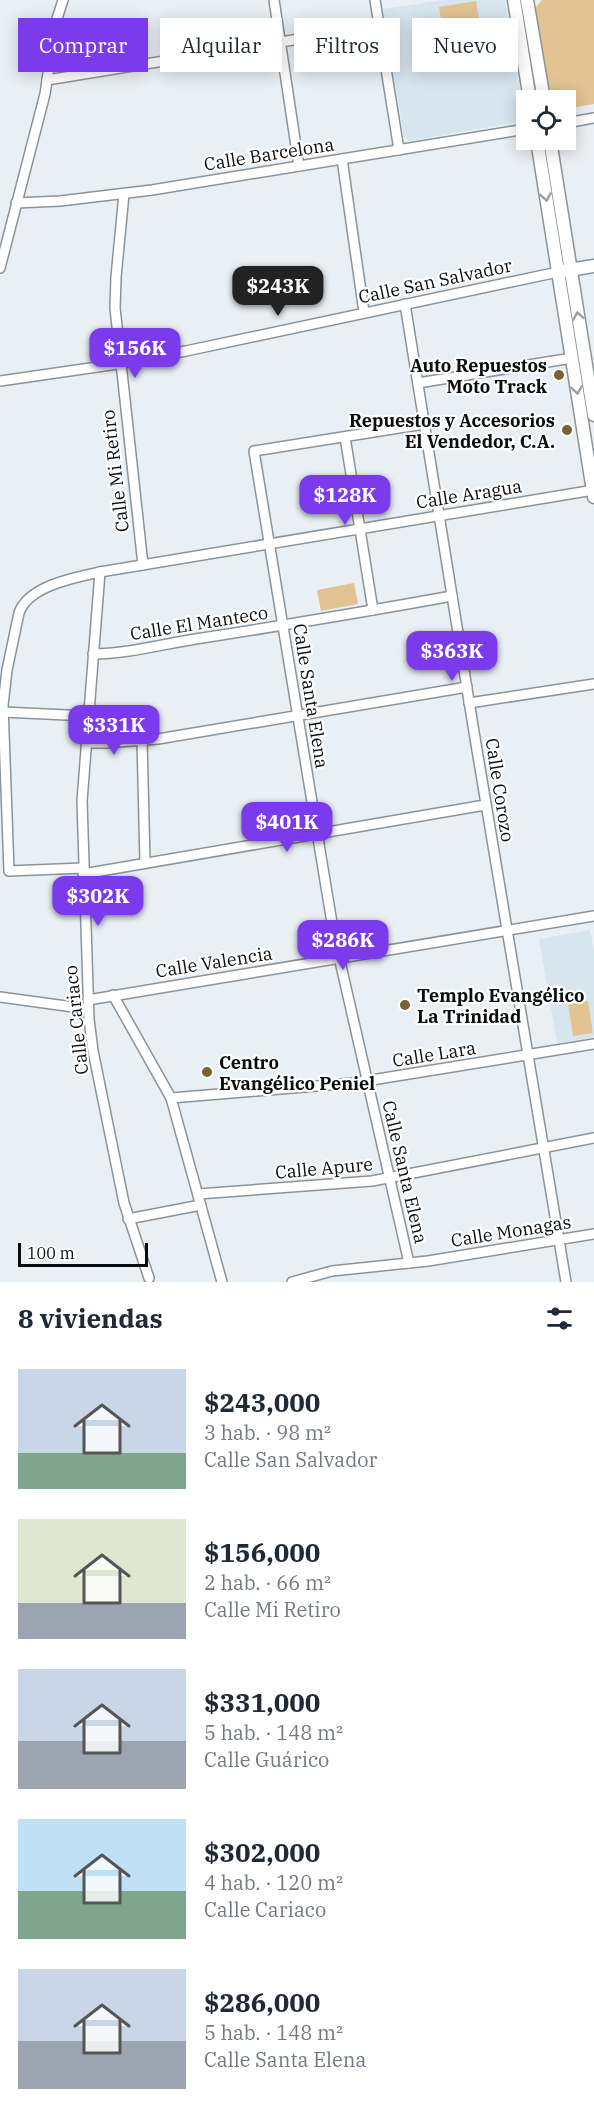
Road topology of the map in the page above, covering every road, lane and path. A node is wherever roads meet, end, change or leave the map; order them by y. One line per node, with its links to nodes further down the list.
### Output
1 (63, 0): 11 (street)
2 (273, 0): 6 (street)
3 (375, 0): 7 (street)
4 (514, 0): 12 (main road)
5 (527, 0): 13 (main road)
6 (276, 18)
7 (378, 18)
8 (282, 55): 21 (street)
9 (160, 62): 11 (street)
10 (386, 72): 17 (street)
11 (48, 80): 23 (street)
12 (528, 90)
13 (541, 90)
14 (594, 118): 15 (street)
15 (576, 121)
16 (516, 131): 17 (street, Calle Barcelona)
17 (399, 150): 20 (street, Calle Barcelona)
18 (539, 150): 27 (main road, one-way to 27)
19 (552, 150): 26 (main road)
20 (342, 159): 21 (street, Calle Barcelona); 29 (street)
21 (299, 166): 22 (street, Calle Barcelona)
22 (124, 194): 23 (street, Calle Barcelona); 31 (street, Calle Mi Retiro)
23 (16, 203): 25 (street)
24 (594, 266): 26 (main road)
25 (0, 268)
26 (571, 270): 27 (main road); 34 (main road, one-way to 26)
27 (558, 272): 28 (street, Calle San Salvador); 30 (main road)
28 (405, 303): 29 (street, Calle San Salvador); 33 (street, Calle Corozo)
29 (364, 312): 31 (street, Calle San Salvador)
30 (572, 358): 33 (street); 37 (main road, one-way to 37)
31 (120, 363): 32 (street, Calle San Salvador); 41 (street, Calle Mi Retiro)
32 (0, 381)
33 (418, 383): 35 (street, Calle Corozo)
34 (594, 415)
35 (424, 424): 36 (street); 38 (street, Calle Corozo)
36 (345, 437): 39 (street); 40 (street, Calle Santa Elena)
37 (594, 492): 38 (street, Calle Aragua)
38 (439, 515): 39 (street, Calle Aragua); 43 (street, Calle Corozo)
39 (359, 528): 40 (street, Calle Aragua); 44 (street)
40 (270, 543): 41 (street, Calle Aragua); 45 (street, Calle Santa Elena)
41 (143, 565): 42 (street, Calle Aragua)
42 (100, 572): 46 (street, Calle Cariaco); 50 (street, Calle Aragua)
43 (452, 596): 44 (street, Calle El Manteco); 48 (street, Calle Corozo)
44 (373, 610): 45 (street, Calle El Manteco)
45 (282, 626): 46 (street, Calle El Manteco); 52 (street, Calle Santa Elena)
46 (93, 654): 51 (street, Calle Cariaco)
47 (594, 684): 49 (street)
48 (467, 687): 49 (street, Calle Corozo); 52 (street)
49 (469, 703): 56 (street, Calle Corozo)
50 (3, 712): 51 (street); 55 (street, Calle Aragua)
51 (88, 716): 54 (street, Calle Cariaco)
52 (297, 716): 53 (street); 57 (street, Calle Santa Elena)
53 (142, 740): 54 (street); 58 (street)
54 (86, 743): 59 (street, Calle Cariaco)
55 (3, 744): 59 (street, Calle Aragua)
56 (486, 805): 57 (street); 61 (street, Calle Corozo)
57 (316, 835): 58 (street); 62 (street, Calle Santa Elena)
58 (145, 862): 59 (street)
59 (83, 871): 65 (street, Calle Cariaco)
60 (594, 916): 61 (street, Calle Valencia)
61 (506, 931): 62 (street, Calle Valencia); 67 (street, Calle Corozo)
62 (339, 958): 63 (street, Calle Valencia); 68 (street, Calle Santa Elena)
63 (113, 995): 65 (street, Calle Valencia); 69 (street)
64 (0, 997): 65 (street, Calle Valencia)
65 (88, 1004): 75 (street, Calle Cariaco)
66 (594, 1044): 67 (street, Calle Lara)
67 (527, 1056): 68 (street, Calle Lara); 71 (street, Calle Corozo)
68 (367, 1082): 69 (street, Calle Lara); 72 (street, Calle Santa Elena)
69 (171, 1098): 73 (street)
70 (594, 1138): 71 (street, Calle Apure)
71 (543, 1148): 72 (street, Calle Apure); 77 (street, Calle Corozo)
72 (391, 1178): 73 (street, Calle Apure); 78 (street, Calle Santa Elena)
73 (198, 1194): 74 (street)
74 (201, 1205): 75 (street); 80 (street)
75 (128, 1219): 79 (street, Calle Cariaco)
76 (594, 1234): 77 (street, Calle Monagas)
77 (558, 1240): 78 (street, Calle Monagas); 82 (street, Calle Corozo)
78 (409, 1263): 81 (street, Calle Monagas)
79 (149, 1278)
80 (222, 1282)
81 (292, 1282)
82 (566, 1282)

